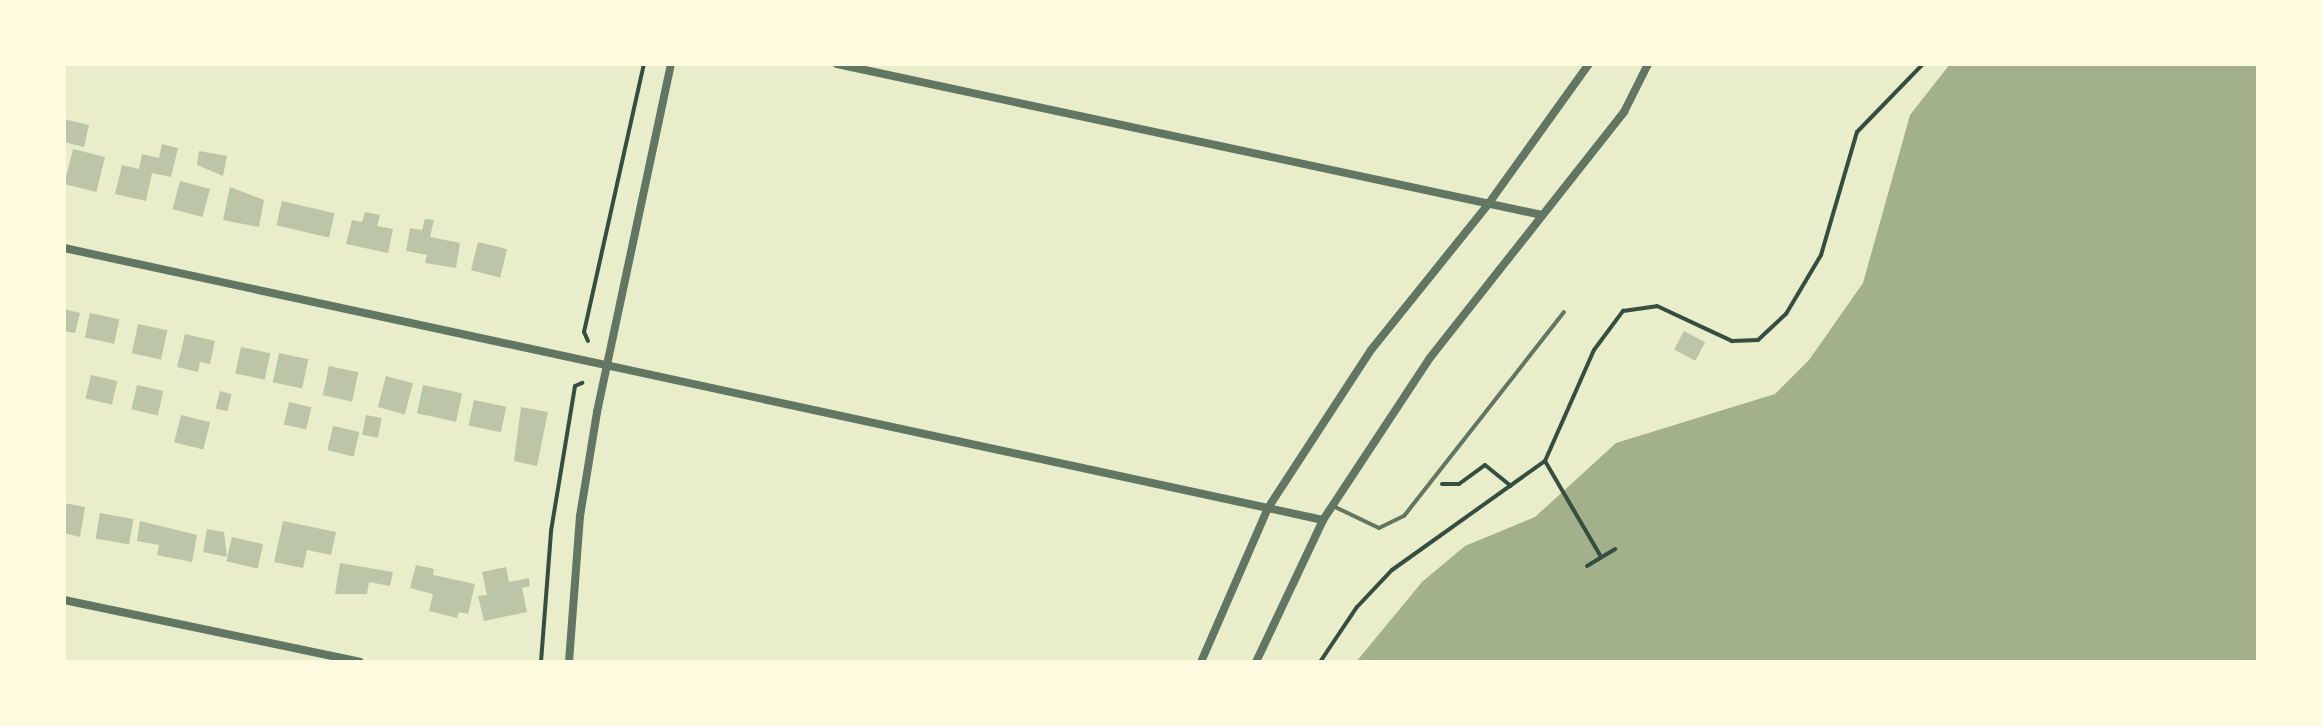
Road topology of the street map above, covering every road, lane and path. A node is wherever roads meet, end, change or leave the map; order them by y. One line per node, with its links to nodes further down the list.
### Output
1 (644, 64): 11 (path)
2 (671, 64): 12 (street)
3 (837, 64): 7 (street)
4 (1589, 64): 7 (street)
5 (1648, 64): 8 (street)
6 (1923, 64): 14 (path)
7 (1489, 203): 8 (street); 18 (street)
8 (1542, 215): 17 (street)
9 (64, 248): 12 (street)
10 (1564, 312): 15 (lane)
11 (588, 341)
12 (607, 362): 18 (street); 26 (street)
13 (582, 383): 25 (path)
14 (1545, 461): 16 (path); 21 (path)
15 (1431, 479): 16 (path); 17 (lane)
16 (1511, 486): 29 (path)
17 (1333, 506): 19 (street)
18 (1268, 508): 19 (street); 27 (street)
19 (1323, 520): 28 (street)
20 (1615, 549): 21 (path)
21 (1601, 557): 22 (path)
22 (1587, 566)
23 (64, 600): 24 (street)
24 (360, 662)
25 (541, 662)
26 (569, 662)
27 (1201, 662)
28 (1256, 662)
29 (1320, 662)

